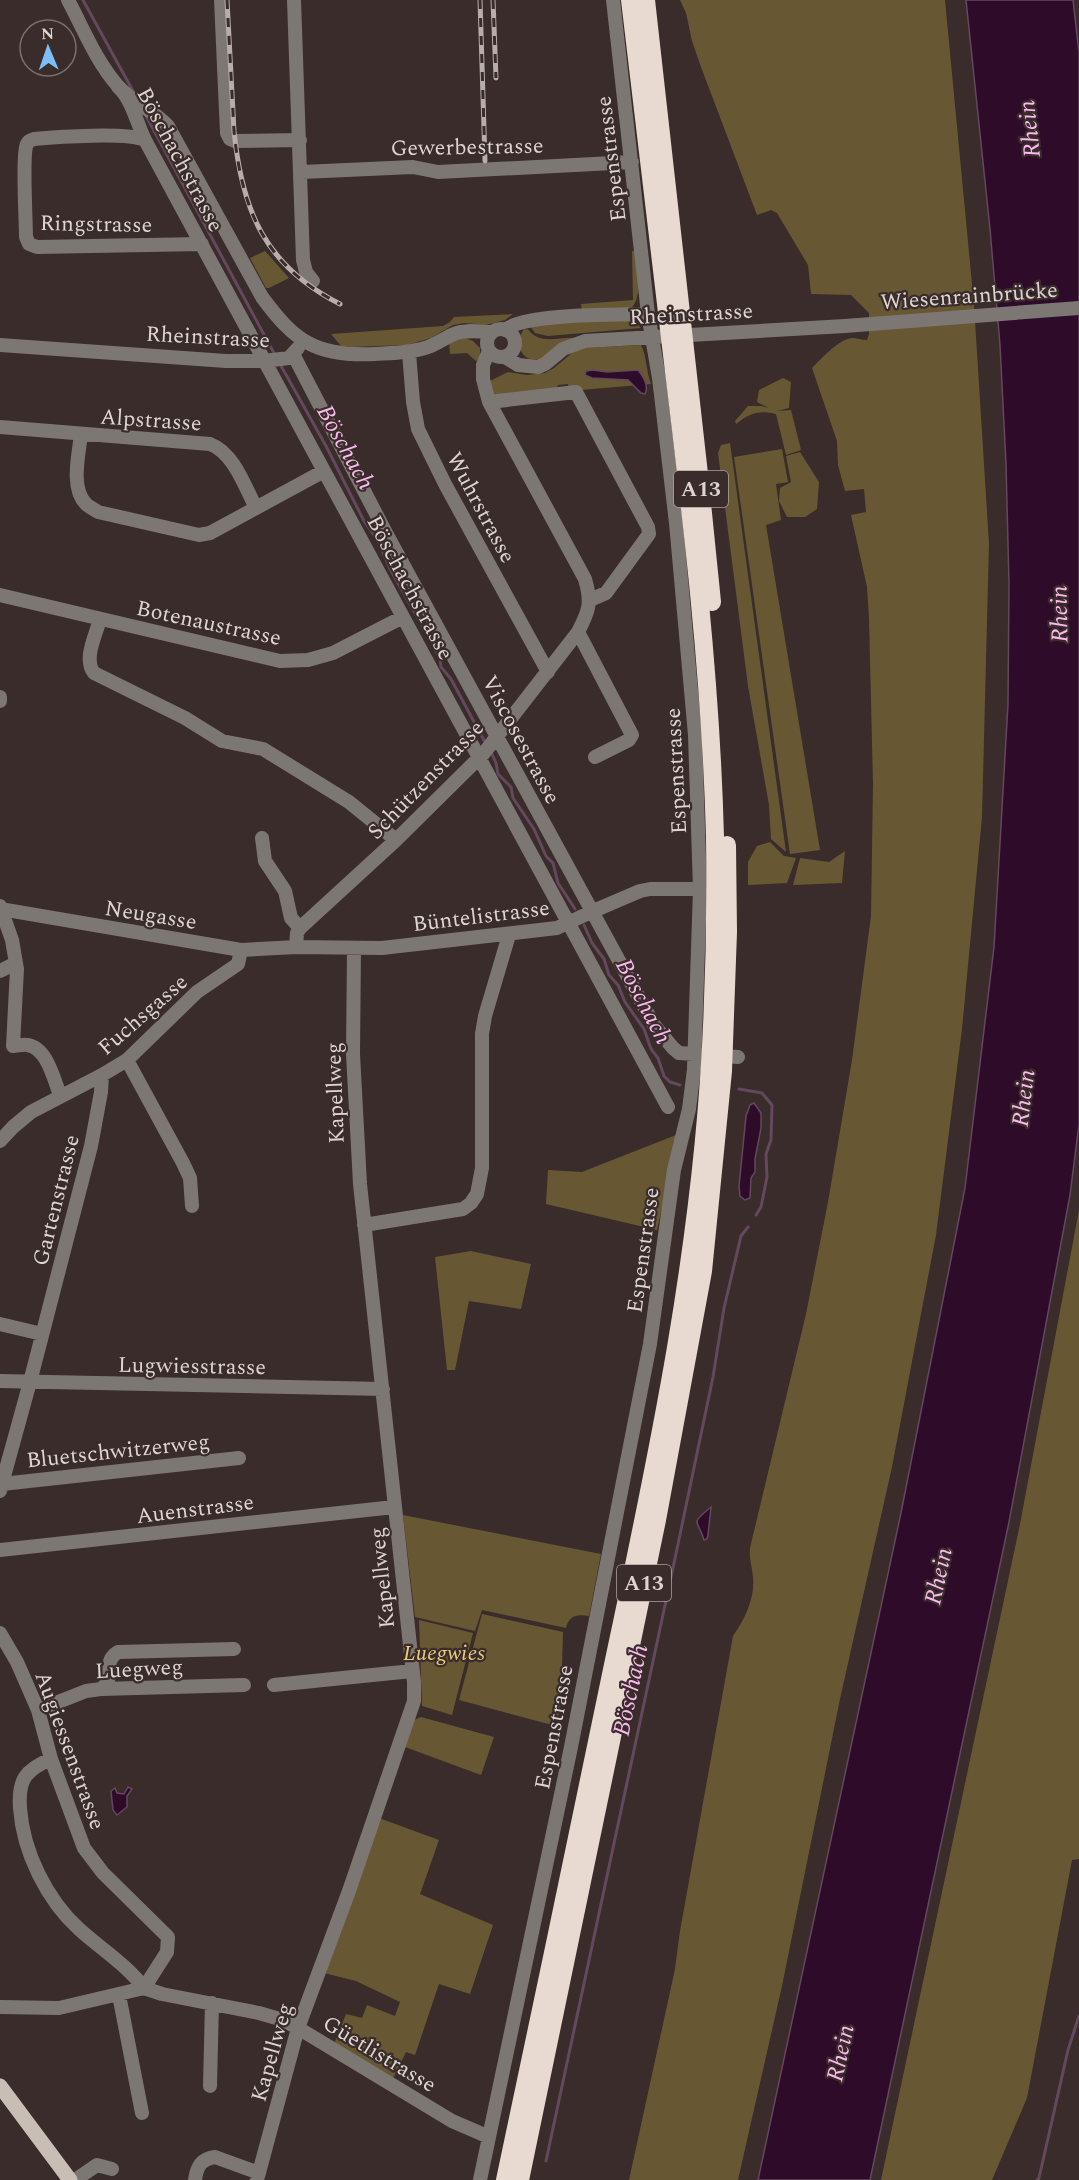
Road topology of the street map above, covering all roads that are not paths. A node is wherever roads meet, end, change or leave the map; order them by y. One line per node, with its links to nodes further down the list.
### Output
1 (68, 0): 7 (street, Böschachstrasse)
2 (221, 0): 9 (street)
3 (294, 0): 9 (street)
4 (613, 0): 10 (street, Espenstrasse)
5 (630, 0): 70 (highway, A13)
6 (646, 0): 94 (highway, A13)
7 (124, 91): 8 (street, Böschachstrasse); 17 (street, Böschachstrasse)
8 (145, 140): 12 (street, Böschachstrasse); 12 (street, Ringstrasse)
9 (300, 140): 11 (street)
10 (632, 162): 11 (street, Gewerbestrasse); 15 (street, Espenstrasse)
11 (302, 172): 13 (street)
12 (202, 244): 22 (street, Böschachstrasse)
13 (313, 280)
14 (1079, 308): 16 (street, Wiesenrainbrücke)
15 (648, 314): 19 (street); 39 (street, Espenstrasse)
16 (862, 323): 19 (street, Rheinstrasse)
17 (303, 340): 20 (street, Rheinstrasse); 21 (street, Rheinstrasse)
18 (0, 345): 22 (street, Rheinstrasse)
19 (501, 345): 20 (street, Rheinstrasse); 23 (street)
20 (409, 352): 33 (street, Wuhrstrasse)
21 (291, 356): 22 (street, Rheinstrasse); 34 (street, Viscosestrasse)
22 (267, 361): 26 (street, Böschachstrasse)
23 (489, 402): 29 (street); 29 (street)
24 (0, 427): 25 (street, Alpstrasse)
25 (81, 434): 27 (street, Alpstrasse); 27 (street, Alpstrasse)
26 (324, 471): 27 (street, Alpstrasse); 30 (street, Böschachstrasse)
27 (256, 508)
28 (0, 595): 31 (street, Botenaustrasse)
29 (590, 600): 32 (street, Schützenstrasse)
30 (404, 617): 31 (street, Botenaustrasse); 35 (street, Böschachstrasse)
31 (100, 620): 38 (street)
32 (578, 632): 33 (street, Schützenstrasse); 36 (street)
33 (548, 672): 34 (street, Schützenstrasse)
34 (496, 738): 35 (street, Schützenstrasse); 41 (street, Viscosestrasse)
35 (482, 755): 38 (street, Schützenstrasse); 42 (street, Böschachstrasse)
36 (595, 757)
37 (262, 838): 43 (street)
38 (396, 840): 43 (street, Schützenstrasse)
39 (700, 889): 41 (street, Büntelistrasse); 85 (street, Espenstrasse)
40 (0, 908): 47 (street, Neugasse); 48 (street)
41 (591, 912): 42 (street, Büntelistrasse); 51 (street, Viscosestrasse)
42 (568, 924): 44 (street, Büntelistrasse); 55 (street, Böschachstrasse)
43 (300, 928): 45 (street)
44 (509, 934): 46 (street, Büntelistrasse); 58 (street)
45 (296, 947): 46 (street, Büntelistrasse); 47 (street, Neugasse)
46 (354, 948): 58 (street, Kapellweg)
47 (241, 950): 52 (street, Fuchsgasse)
48 (16, 963): 49 (street); 50 (street)
49 (0, 970)
50 (6, 1048): 54 (street)
51 (738, 1057)
52 (127, 1060): 53 (street, Fuchsgasse); 57 (street)
53 (102, 1075): 54 (street, Fuchsgasse); 60 (street, Gartenstrasse)
54 (60, 1095): 56 (street, Fuchsgasse)
55 (668, 1107)
56 (0, 1141)
57 (192, 1206)
58 (364, 1225): 63 (street, Kapellweg)
59 (0, 1324): 60 (street)
60 (42, 1334): 62 (street, Gartenstrasse)
61 (0, 1381): 62 (street, Lugwiesstrasse)
62 (30, 1382): 63 (street, Lugwiesstrasse); 65 (street, Gartenstrasse)
63 (382, 1389): 66 (street, Kapellweg)
64 (239, 1458): 65 (street, Bluetschwitzerweg)
65 (1, 1487)
66 (394, 1507): 67 (street, Auenstrasse); 71 (street, Kapellweg)
67 (0, 1550)
68 (0, 1633): 75 (street, Augiessenstrasse)
69 (234, 1649): 74 (street)
70 (614, 1661): 92 (highway, A13); 93 (highway, A13)
71 (412, 1671): 73 (street); 81 (street, Kapellweg)
72 (244, 1685): 74 (street, Luegweg)
73 (274, 1685)
74 (101, 1689): 75 (street, Luegweg)
75 (38, 1710): 76 (street, Augiessenstrasse)
76 (51, 1759): 77 (street, Augiessenstrasse); 77 (street)
77 (144, 1988): 78 (street); 79 (street, Güetlistrasse)
78 (119, 1995): 80 (street); 84 (street)
79 (212, 2003): 81 (street, Güetlistrasse); 83 (street)
80 (0, 2007)
81 (298, 2028): 85 (street, Güetlistrasse); 87 (street, Kapellweg)
82 (0, 2086): 88 (main road)
83 (210, 2086)
84 (142, 2112)
85 (489, 2138): 91 (street, Espenstrasse)
86 (112, 2169): 89 (street)
87 (258, 2176): 90 (street)
88 (70, 2180)
89 (75, 2180)
90 (195, 2180)
91 (480, 2180)
92 (497, 2180)
93 (505, 2180)
94 (520, 2180)

